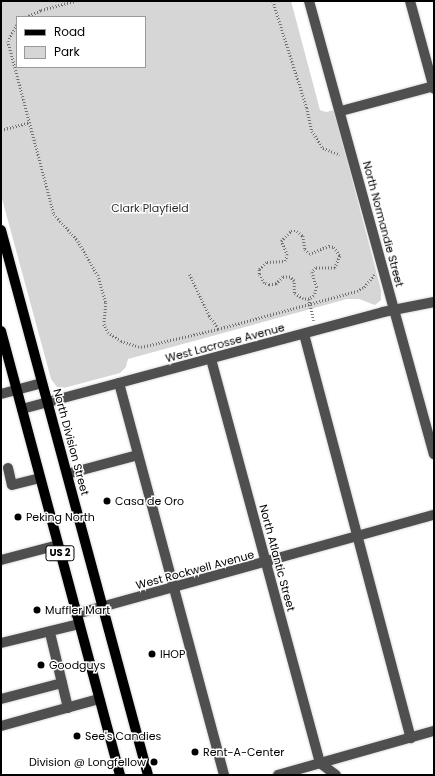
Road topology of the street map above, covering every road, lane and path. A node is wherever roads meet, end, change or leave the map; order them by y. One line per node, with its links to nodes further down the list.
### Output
1 (74, 1): 5 (path)
2 (273, 1): 11 (path)
3 (309, 1): 8 (street, North Normandie Street)
4 (410, 1): 7 (street)
5 (28, 16)
6 (16, 26): 9 (path)
7 (434, 87): 8 (street)
8 (341, 111): 18 (street, North Normandie Street)
9 (30, 122): 10 (path); 19 (path)
10 (1, 130)
11 (344, 156)
12 (1, 230): 24 (main road, North Division Street / US 2)
13 (189, 274): 19 (path)
14 (375, 274): 17 (path)
15 (309, 299): 15 (path); 17 (path)
16 (434, 302): 18 (street, West Lacrosse Avenue)
17 (310, 304): 19 (path); 20 (path)
18 (394, 311): 20 (street, West Lacrosse Avenue); 30 (street, North Normandie Street)
19 (218, 329)
20 (316, 330): 22 (street, West Lacrosse Avenue)
21 (1, 331): 26 (main road, US 2)
22 (304, 334): 23 (street, West Lacrosse Avenue); 36 (street)
23 (211, 359): 25 (street, West Lacrosse Avenue); 39 (street, North Atlantic Street)
24 (42, 383): 26 (street); 28 (main road, North Division Street / US 2)
25 (119, 383): 28 (street, West Lacrosse Avenue); 31 (street)
26 (17, 390): 27 (street); 29 (main road, US 2)
27 (1, 394)
28 (48, 402): 29 (street, West Lacrosse Avenue); 33 (main road, North Division Street / US 2)
29 (22, 409): 34 (main road, US 2)
30 (434, 454)
31 (138, 455): 33 (street); 40 (street)
32 (8, 468): 34 (street)
33 (67, 474): 41 (main road, North Division Street / US 2)
34 (40, 478): 37 (main road, US 2)
35 (434, 515): 36 (street, West Rockwell Avenue)
36 (358, 536): 39 (street, West Rockwell Avenue); 51 (street)
37 (58, 546): 38 (street); 42 (main road, US 2)
38 (1, 560)
39 (266, 563): 40 (street, West Rockwell Avenue); 52 (street, North Atlantic Street)
40 (174, 588): 41 (street, West Rockwell Avenue); 56 (street)
41 (103, 607): 42 (street, West Rockwell Avenue); 55 (main road, North Division Street / US 2)
42 (78, 619): 44 (street, West Rockwell Avenue); 47 (main road, US 2)
43 (50, 637): 45 (street)
44 (1, 643)
45 (62, 683): 46 (street); 48 (street)
46 (1, 699)
47 (99, 699): 48 (street); 54 (main road, US 2)
48 (68, 708): 49 (street)
49 (1, 726)
50 (434, 731): 51 (street)
51 (411, 738): 52 (street)
52 (320, 763): 53 (street); 58 (street)
53 (310, 771): 57 (street)
54 (120, 775)
55 (148, 775)
56 (224, 775)
57 (278, 775)
58 (336, 775)

